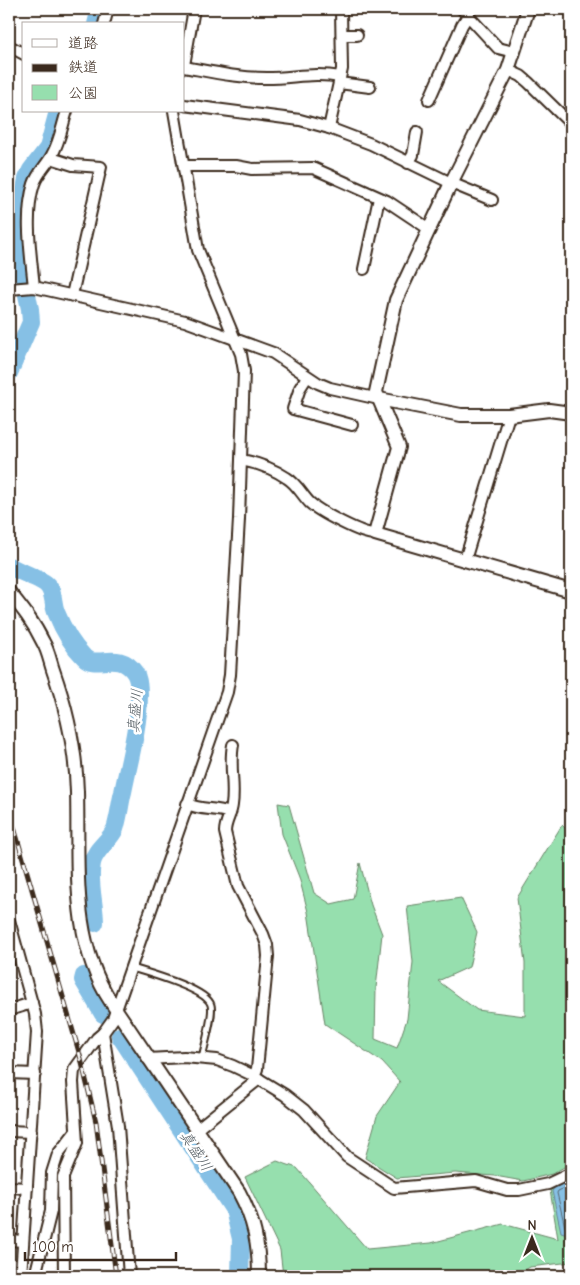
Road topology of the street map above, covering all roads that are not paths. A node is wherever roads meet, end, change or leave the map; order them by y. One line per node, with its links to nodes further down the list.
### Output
1 (108, 9): 6 (street)
2 (194, 9): 12 (street)
3 (341, 9): 7 (street)
4 (528, 9): 10 (street)
5 (466, 11): 10 (street); 17 (street)
6 (105, 22)
7 (342, 34): 8 (street); 15 (street)
8 (357, 35)
9 (9, 46): 11 (street)
10 (514, 52): 14 (street)
11 (22, 53)
12 (185, 60)
13 (185, 66): 15 (street)
14 (508, 70): 21 (street); 27 (street)
15 (340, 80): 16 (street); 22 (street)
16 (370, 86)
17 (429, 100)
18 (185, 105): 22 (street)
19 (67, 112): 24 (street)
20 (174, 112): 26 (street)
21 (571, 124)
22 (329, 128): 25 (street)
23 (417, 132): 25 (street)
24 (51, 158): 32 (street); 34 (street)
25 (408, 163): 27 (street)
26 (184, 166): 28 (street); 35 (street)
27 (451, 183): 29 (street); 30 (street)
28 (380, 198): 30 (street); 31 (street)
29 (492, 200)
30 (429, 229): 37 (street)
31 (364, 268)
32 (33, 287): 33 (street); 34 (street)
33 (14, 288)
34 (72, 295): 35 (street)
35 (235, 339): 36 (street); 41 (street)
36 (307, 377): 37 (street); 40 (street)
37 (379, 399): 39 (street); 42 (street)
38 (571, 413): 39 (street)
39 (509, 415): 43 (street)
40 (352, 425)
41 (241, 460): 42 (street); 47 (street)
42 (375, 534): 43 (street)
43 (465, 560): 44 (street)
44 (571, 591)
45 (9, 592): 54 (street)
46 (233, 745): 48 (street)
47 (187, 804): 48 (street); 51 (street)
48 (230, 813): 60 (street)
49 (9, 920): 50 (street)
50 (13, 953): 52 (street)
51 (132, 968): 54 (street); 56 (lane)
52 (32, 1003): 53 (street); 59 (street)
53 (9, 1010)
54 (116, 1010): 55 (street); 57 (street)
55 (103, 1033): 63 (street); 73 (street)
56 (202, 1058): 57 (street); 60 (street)
57 (148, 1059): 61 (street)
58 (9, 1073): 59 (street)
59 (35, 1074): 64 (street)
60 (257, 1078): 61 (street); 65 (street)
61 (197, 1129): 74 (street)
62 (9, 1131): 64 (street)
63 (76, 1131): 71 (street); 72 (street)
64 (31, 1132): 67 (street)
65 (571, 1173)
66 (9, 1187): 67 (street)
67 (27, 1188): 69 (street)
68 (9, 1240): 69 (street)
69 (23, 1241): 70 (street)
70 (21, 1276)
71 (35, 1276)
72 (64, 1276)
73 (129, 1276)
74 (259, 1276)

